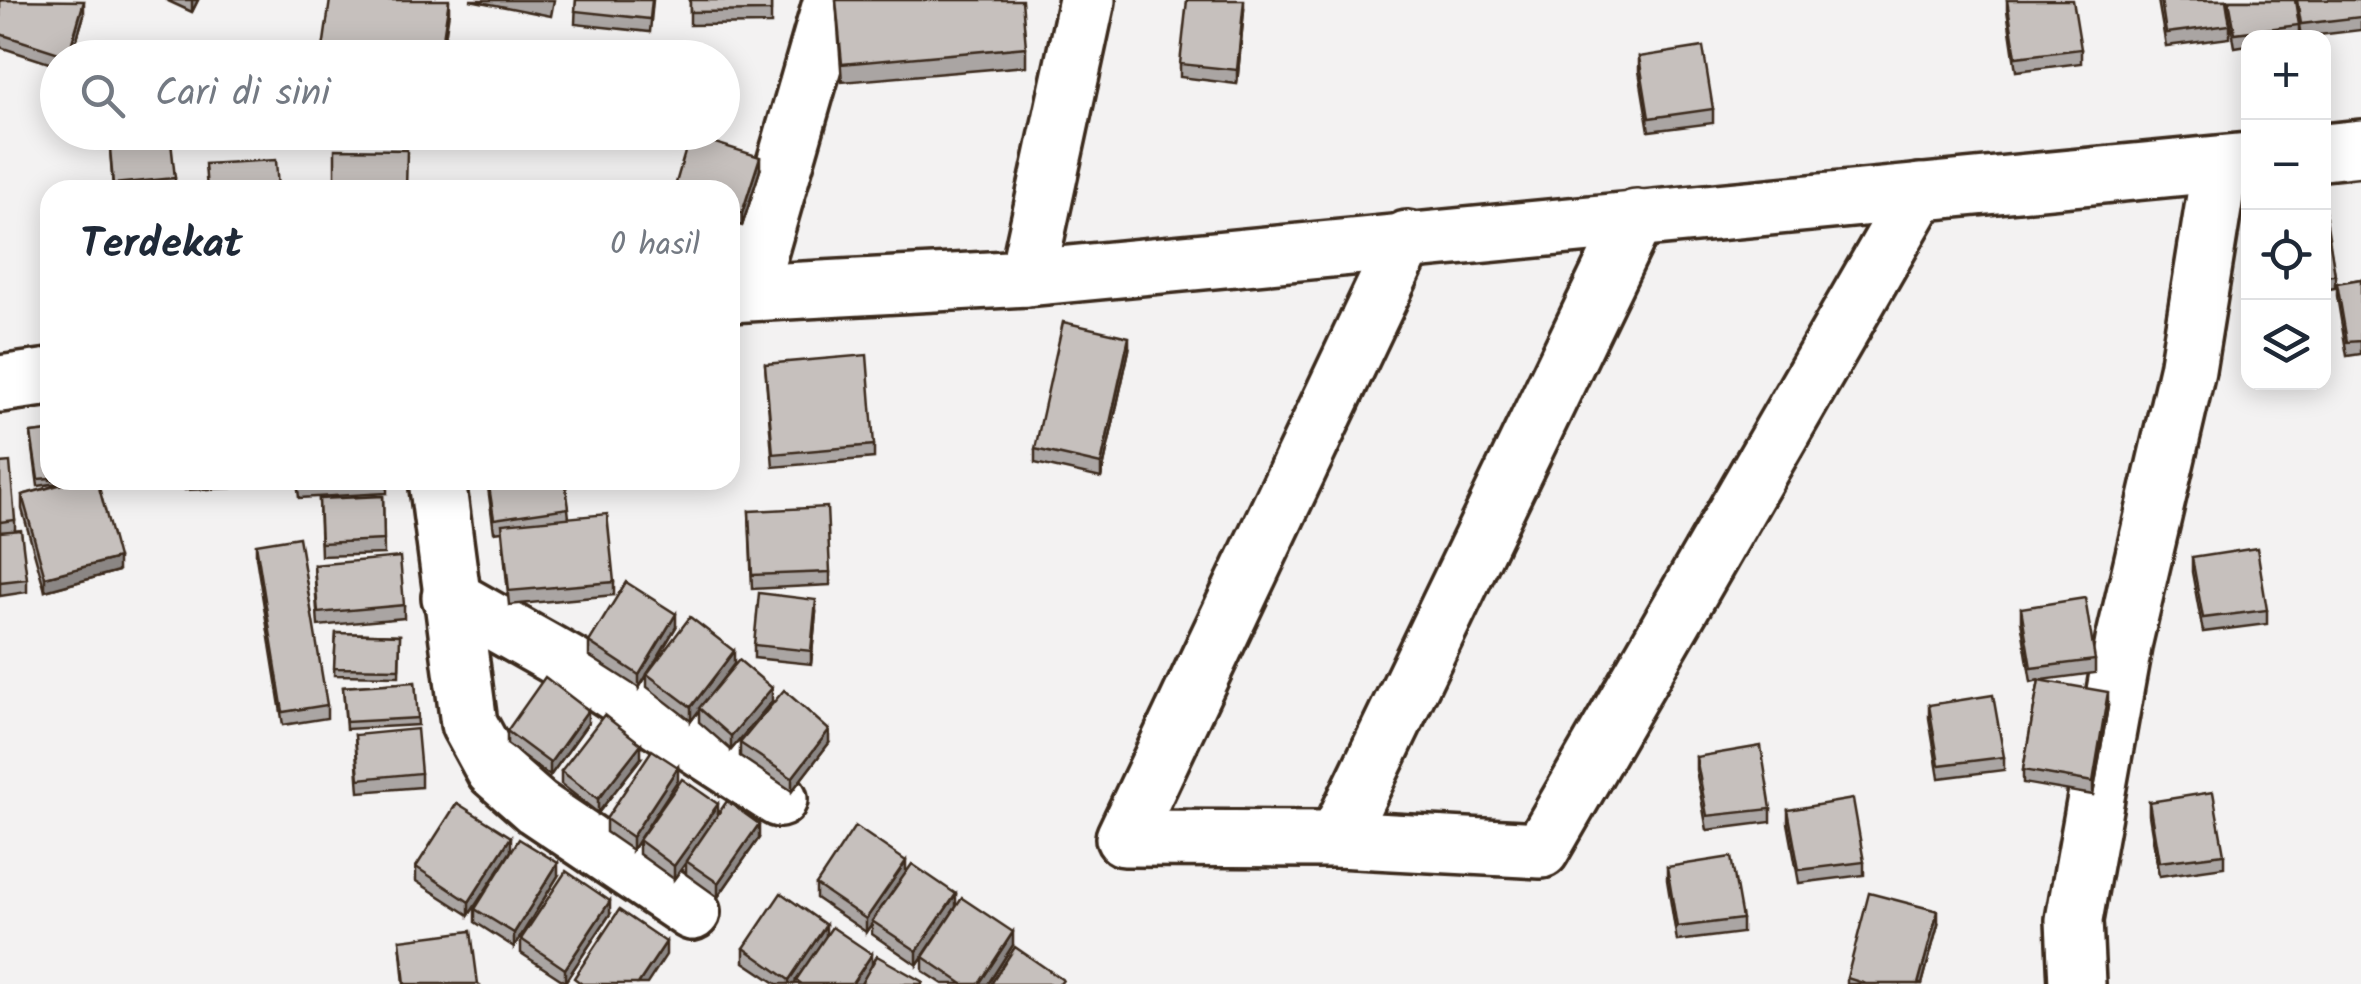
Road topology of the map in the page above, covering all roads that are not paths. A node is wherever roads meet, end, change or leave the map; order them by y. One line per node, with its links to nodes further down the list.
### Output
1 (832, 0): 10 (street)
2 (1088, 0): 9 (street)
3 (2361, 148): 4 (street)
4 (2331, 151)
5 (2234, 163): 6 (street); 19 (street)
6 (1920, 192): 7 (street); 17 (street)
7 (1636, 218): 8 (street); 17 (street)
8 (1408, 240): 9 (street); 17 (street)
9 (1026, 278): 11 (street)
10 (740, 290)
11 (740, 293)
12 (40, 378): 13 (street)
13 (0, 384)
14 (438, 490): 15 (street)
15 (450, 597): 16 (street); 18 (street)
16 (779, 799)
17 (1337, 840)
18 (692, 912)
19 (2077, 984)

